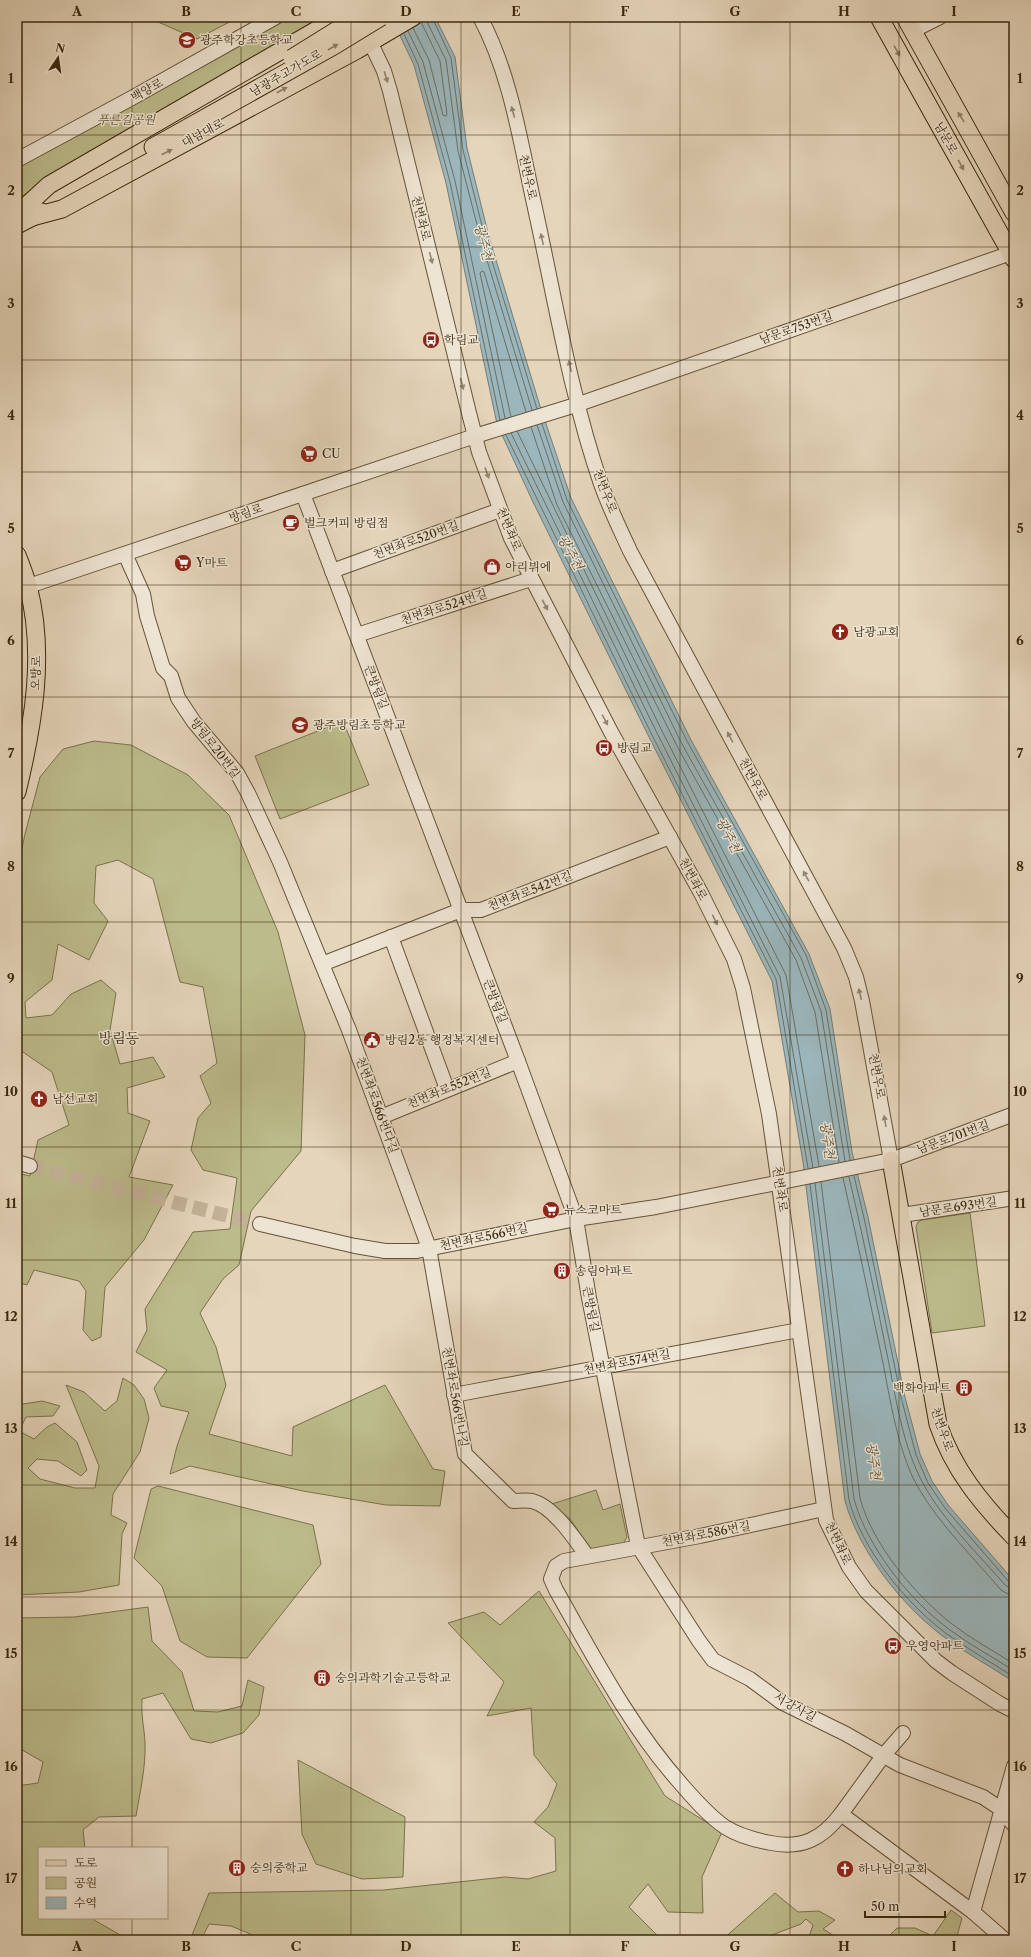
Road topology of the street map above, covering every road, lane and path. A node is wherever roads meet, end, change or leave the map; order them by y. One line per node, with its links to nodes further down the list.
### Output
1 (276, 17): 12 (street, 백양로)
2 (339, 17): 14 (main road)
3 (357, 17): 10 (street, 천변좌로); 11 (main road, 남광주고가도로, bridge)
4 (381, 17): 11 (main road, 남광주고가도로, one-way to 4, bridge)
5 (413, 17): 10 (main road, 대남대로)
6 (480, 17): 16 (street, 천변우로, one-way to 6)
7 (879, 17): 15 (main road, 남문로, one-way to 15)
8 (940, 17): 9 (street, 남문로)
9 (908, 24): 13 (main road, 남문로, one-way to 9)
10 (371, 41): 14 (main road, 대남대로, one-way to 10); 17 (street, 천변좌로, one-way to 17)
11 (188, 122): 14 (main road, 대남대로)
12 (17, 160)
13 (1014, 213)
14 (22, 215)
15 (1013, 255): 16 (street, 남문로753번길)
16 (579, 404): 17 (street, 남문로753번길); 35 (street, 천변우로, one-way to 16)
17 (475, 436): 18 (street, 방림로); 19 (street, 천변좌로, one-way to 19)
18 (303, 494): 20 (street, 방림로); 22 (street, 큰방림길)
19 (500, 510): 22 (street, 천변좌로520번길); 23 (street, 천변좌로)
20 (125, 554): 24 (street, 방림로); 30 (street, 방림로20번길)
21 (17, 555): 24 (main road, 오방로)
22 (332, 571): 25 (street, 큰방림길)
23 (532, 579): 25 (street, 천변좌로524번길); 27 (street, 천변좌로, one-way to 27)
24 (23, 588): 26 (main road, 오방로)
25 (357, 635): 28 (street, 큰방림길)
26 (17, 792)
27 (670, 837): 28 (street, 천변좌로542번길); 36 (street, 천변좌로, one-way to 36)
28 (461, 910): 29 (street, 천변좌로542번길); 31 (street, 큰방림길)
29 (391, 937): 30 (street, 천변좌로542번길); 32 (street)
30 (322, 964): 34 (street, 천변좌로566번다길)
31 (518, 1060): 32 (street, 천변좌로552번길); 39 (street, 큰방림길)
32 (447, 1089): 34 (street, 천변좌로552번길)
33 (1014, 1114): 35 (street, 남문로701번길)
34 (381, 1117): 41 (street, 천변좌로566번다길)
35 (891, 1160): 36 (street, 남문로701번길); 38 (main road, 천변우로)
36 (779, 1181): 39 (street, 천변좌로566번길); 42 (street, 천변좌로)
37 (1014, 1198): 38 (street, 남문로693번길)
38 (902, 1215): 46 (main road, 천변우로)
39 (576, 1219): 41 (street, 천변좌로566번길); 43 (street, 큰방림길)
40 (260, 1224): 41 (street, 천변좌로566번길)
41 (429, 1248): 44 (street, 천변좌로566번나길)
42 (799, 1330): 43 (street, 천변좌로574번길); 45 (street, 천변좌로)
43 (602, 1367): 44 (street, 천변좌로574번길); 47 (street, 큰방림길)
44 (454, 1395): 48 (street, 천변좌로566번나길)
45 (824, 1509): 47 (street, 천변좌로586번길); 49 (street, 천변좌로)
46 (1014, 1537)
47 (638, 1546): 48 (street, 천변좌로586번길); 51 (street, 서강사길)
48 (587, 1556): 54 (street, 천변좌로586번길)
49 (1014, 1711)
50 (903, 1733): 51 (street)
51 (883, 1756): 53 (street, 서강사길); 54 (street)
52 (1014, 1766): 53 (street)
53 (1001, 1809): 55 (street, 서강사길); 56 (street)
54 (842, 1814): 56 (street)
55 (1014, 1825)
56 (973, 1912): 57 (street)
57 (1005, 1940)

